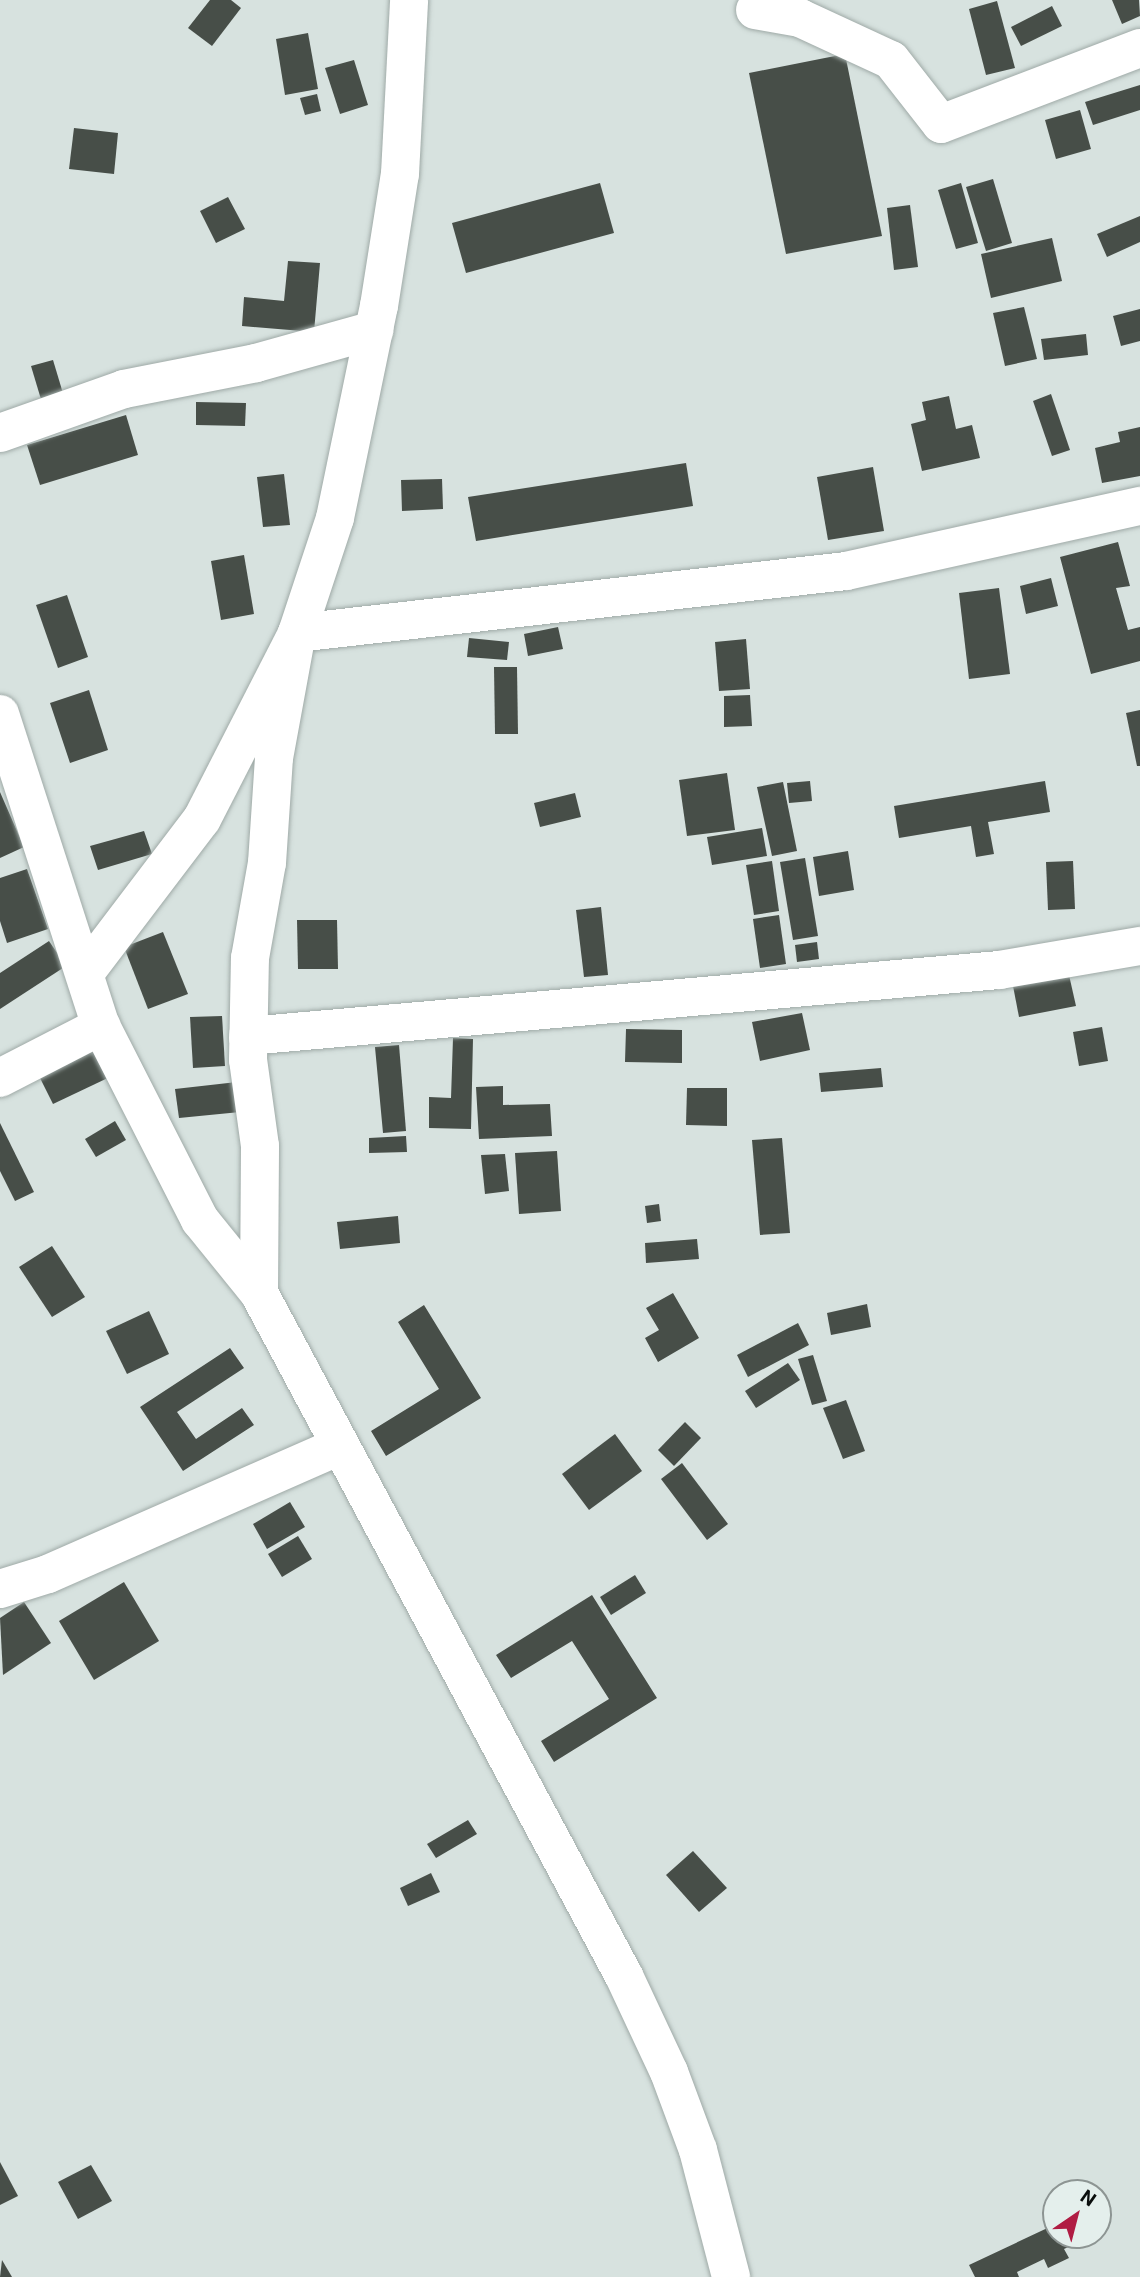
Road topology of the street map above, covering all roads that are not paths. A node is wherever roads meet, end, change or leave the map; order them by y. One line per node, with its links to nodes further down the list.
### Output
1 (409, 0): 4 (street)
2 (755, 10): 3 (street)
3 (1140, 48)
4 (374, 330): 5 (street); 7 (street)
5 (0, 433)
6 (1140, 506): 7 (street)
7 (297, 633): 10 (street); 12 (street)
8 (0, 713): 10 (street)
9 (1140, 946): 12 (street)
10 (85, 973): 11 (street)
11 (101, 1026): 13 (street); 14 (street)
12 (248, 1036): 14 (street)
13 (0, 1078)
14 (260, 1293): 15 (street)
15 (339, 1446): 16 (street); 17 (street)
16 (0, 1589)
17 (731, 2277)

